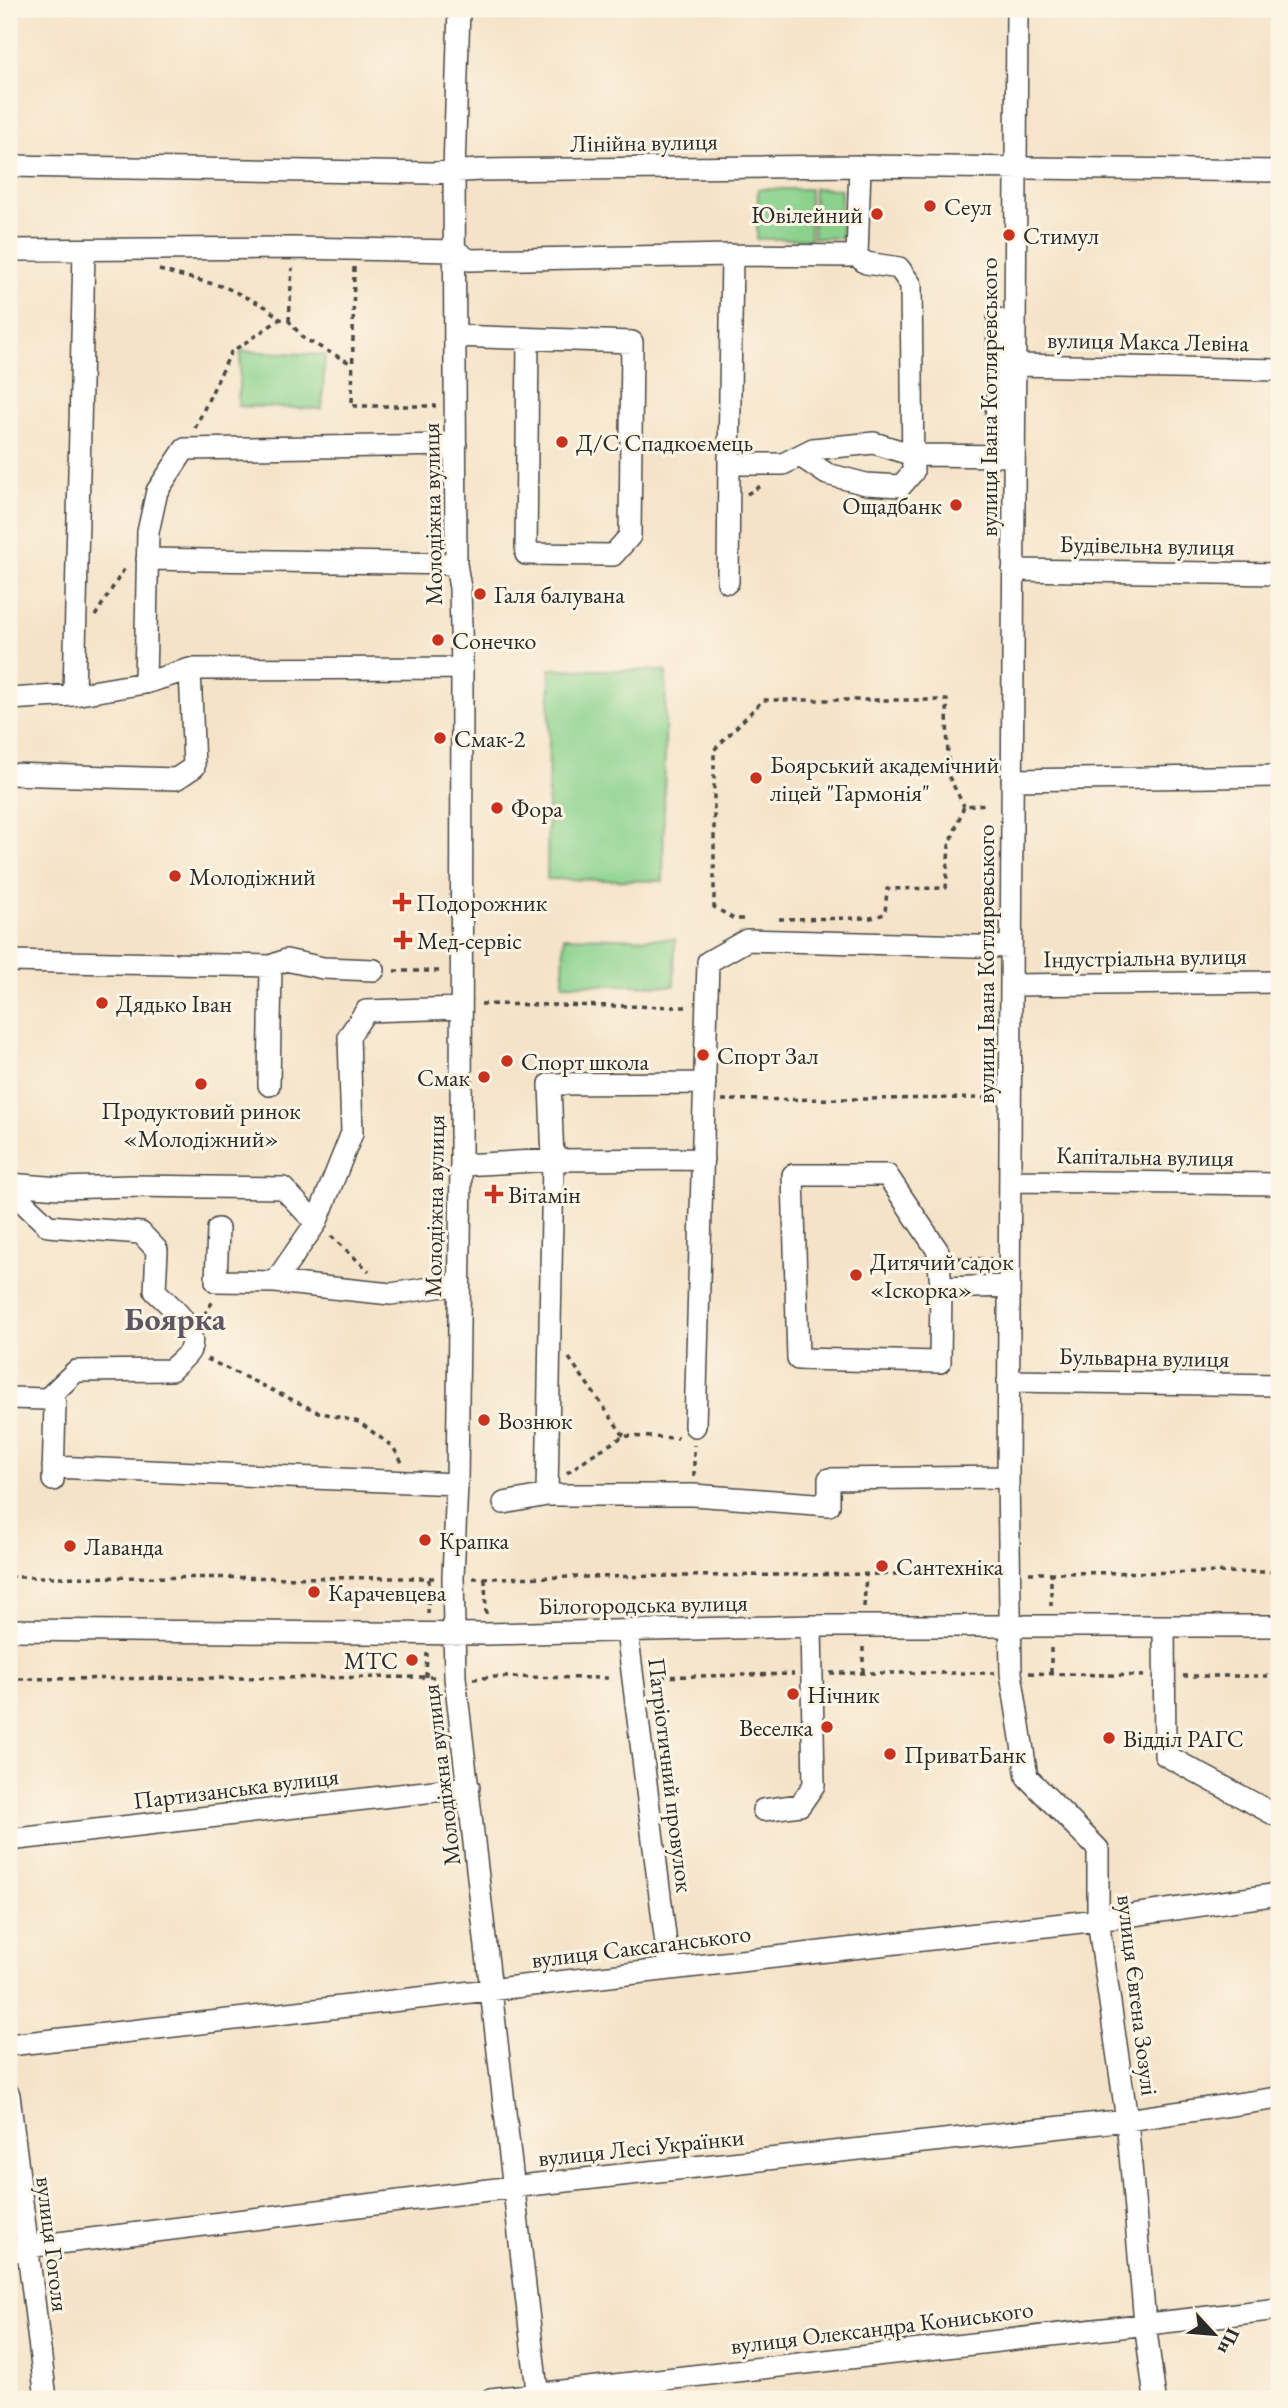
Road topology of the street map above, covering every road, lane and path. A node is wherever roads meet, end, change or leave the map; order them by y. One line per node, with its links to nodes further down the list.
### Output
1 (459, 9): 6 (street, Молодіжна вулиця)
2 (1017, 9): 5 (street, вулиця Івана Котляревського)
3 (9, 166): 6 (street, Лінійна вулиця)
4 (860, 166): 5 (street, Лінійна вулиця); 6 (street, Лінійна вулиця); 14 (street)
5 (1016, 167): 7 (street, Лінійна вулиця); 22 (street, вулиця Івана Котляревського)
6 (454, 171): 12 (street, Молодіжна вулиця)
7 (1279, 171)
8 (293, 248): 9 (street); 11 (street); 18 (path)
9 (354, 249): 12 (street); 21 (path)
10 (9, 250): 11 (street)
11 (84, 250): 38 (street)
12 (456, 251): 13 (street); 19 (street, Молодіжна вулиця)
13 (732, 255): 14 (street); 30 (street)
14 (857, 256): 27 (street)
15 (158, 270): 16 (path)
16 (281, 319): 18 (path); 26 (path)
17 (998, 319): 28 (street)
18 (289, 321): 21 (path)
19 (455, 336): 20 (street); 24 (street, Молодіжна вулиця)
20 (528, 339): 20 (street)
21 (352, 364): 24 (path)
22 (1015, 365): 23 (street, вулиця Макса Левіна); 28 (street, вулиця Івана Котляревського)
23 (1279, 370)
24 (456, 405): 25 (street, Молодіжна вулиця)
25 (456, 445): 26 (street); 34 (street, Молодіжна вулиця)
26 (185, 449): 32 (street)
27 (913, 455): 28 (street); 29 (street); 29 (street)
28 (1005, 456): 35 (street, вулиця Івана Котляревського)
29 (791, 460): 30 (street); 31 (path)
30 (730, 464): 31 (street)
31 (729, 517): 37 (street)
32 (148, 531): 33 (street); 38 (path)
33 (147, 559): 34 (street); 41 (street)
34 (456, 564): 39 (street, Молодіжна вулиця)
35 (1013, 570): 36 (street, Будівельна вулиця); 46 (street, вулиця Івана Котляревського)
36 (1279, 574)
37 (727, 582)
38 (75, 650): 42 (street)
39 (462, 668): 40 (street); 58 (street, Молодіжна вулиця)
40 (190, 669): 41 (street); 44 (street)
41 (145, 682): 42 (street)
42 (74, 695): 43 (street)
43 (9, 699)
44 (9, 774)
45 (1279, 776): 46 (street)
46 (1012, 780): 51 (street, вулиця Івана Котляревського)
47 (988, 804): 48 (path)
48 (964, 806): 49 (path); 50 (path)
49 (747, 919)
50 (775, 919)
51 (1011, 947): 57 (street, вулиця Івана Котляревського); 59 (street)
52 (9, 961): 53 (street)
53 (271, 966): 54 (street); 60 (street)
54 (374, 970): 55 (path)
55 (446, 971)
56 (1279, 982): 57 (street, Індустріальна вулиця)
57 (1011, 985): 62 (street, вулиця Івана Котляревського)
58 (469, 1006): 59 (path); 65 (street, Молодіжна вулиця); 69 (street)
59 (707, 1007): 61 (street)
60 (269, 1085)
61 (705, 1092): 62 (path); 63 (street); 64 (street)
62 (1010, 1098): 66 (street, вулиця Івана Котляревського)
63 (703, 1159): 64 (street); 85 (street)
64 (553, 1160): 65 (street); 79 (street)
65 (461, 1165): 76 (street, Молодіжна вулиця)
66 (1010, 1181): 67 (street, Капітальна вулиця); 75 (street, вулиця Івана Котляревського)
67 (1279, 1184)
68 (9, 1187): 69 (street); 80 (street)
69 (316, 1223): 74 (street); 78 (path)
70 (218, 1229): 73 (street)
71 (939, 1258): 72 (path); 77 (street); 77 (street)
72 (995, 1259)
73 (226, 1281): 74 (street); 80 (path)
74 (275, 1282): 78 (street)
75 (1009, 1286): 77 (street); 81 (street, вулиця Івана Котляревського)
76 (459, 1287): 78 (street); 89 (street, Молодіжна вулиця)
77 (941, 1288)
78 (391, 1294)
79 (549, 1328): 86 (path); 90 (street)
80 (191, 1342): 84 (street); 88 (path)
81 (1008, 1381): 82 (street, Бульварна вулиця); 87 (street, вулиця Івана Котляревського)
82 (1279, 1385)
83 (9, 1398): 84 (street)
84 (47, 1399): 88 (street)
85 (695, 1432): 86 (path); 91 (path)
86 (624, 1436): 90 (path)
87 (1008, 1477): 91 (street); 94 (street, вулиця Івана Котляревського)
88 (414, 1482): 89 (street)
89 (457, 1484): 96 (street, Молодіжна вулиця)
90 (547, 1491): 91 (street); 92 (street)
91 (693, 1495)
92 (504, 1503)
93 (1279, 1572): 94 (path)
94 (1009, 1573): 96 (path); 98 (street, вулиця Івана Котляревського)
95 (9, 1577): 96 (path)
96 (453, 1577): 103 (street, Молодіжна вулиця)
97 (811, 1626): 98 (street, Білогородська вулиця); 102 (street, Білогородська вулиця); 105 (street)
98 (1009, 1626): 99 (street, Білогородська вулиця); 109 (street, вулиця Євгена Зозулі)
99 (1164, 1626): 100 (street, Білогородська вулиця); 106 (street)
100 (1279, 1626)
101 (9, 1630): 103 (street, Білогородська вулиця)
102 (627, 1631): 103 (street, Білогородська вулиця); 110 (street, Патріотичний провулок)
103 (455, 1634): 104 (street, Молодіжна вулиця)
104 (469, 1787): 107 (street, Партизанська вулиця); 111 (street, Молодіжна вулиця)
105 (763, 1810)
106 (1279, 1817)
107 (9, 1840)
108 (1279, 1894): 109 (street, вулиця Саксаганського)
109 (1098, 1920): 110 (street, вулиця Саксаганського); 115 (street, вулиця Євгена Зозулі)
110 (669, 1968): 111 (street, вулиця Саксаганського)
111 (492, 1991): 112 (street, вулиця Саксаганського); 116 (street, Молодіжна вулиця)
112 (9, 2045)
113 (9, 2095): 117 (street, вулиця Гоголя)
114 (1279, 2098): 115 (street, вулиця Лесі Українки)
115 (1128, 2120): 116 (street, вулиця Лесі Українки); 119 (street, вулиця Євгена Зозулі)
116 (513, 2187): 117 (street, вулиця Лесі Українки); 120 (street, Молодіжна вулиця)
117 (18, 2250): 121 (street, вулиця Гоголя)
118 (1279, 2309): 119 (street, вулиця Олександра Кониського)
119 (1145, 2322): 120 (street, вулиця Олександра Кониського); 123 (street, вулиця Євгена Зозулі)
120 (538, 2396): 122 (street, вулиця Олександра Кониського)
121 (46, 2399)
122 (491, 2399)
123 (1155, 2399)

